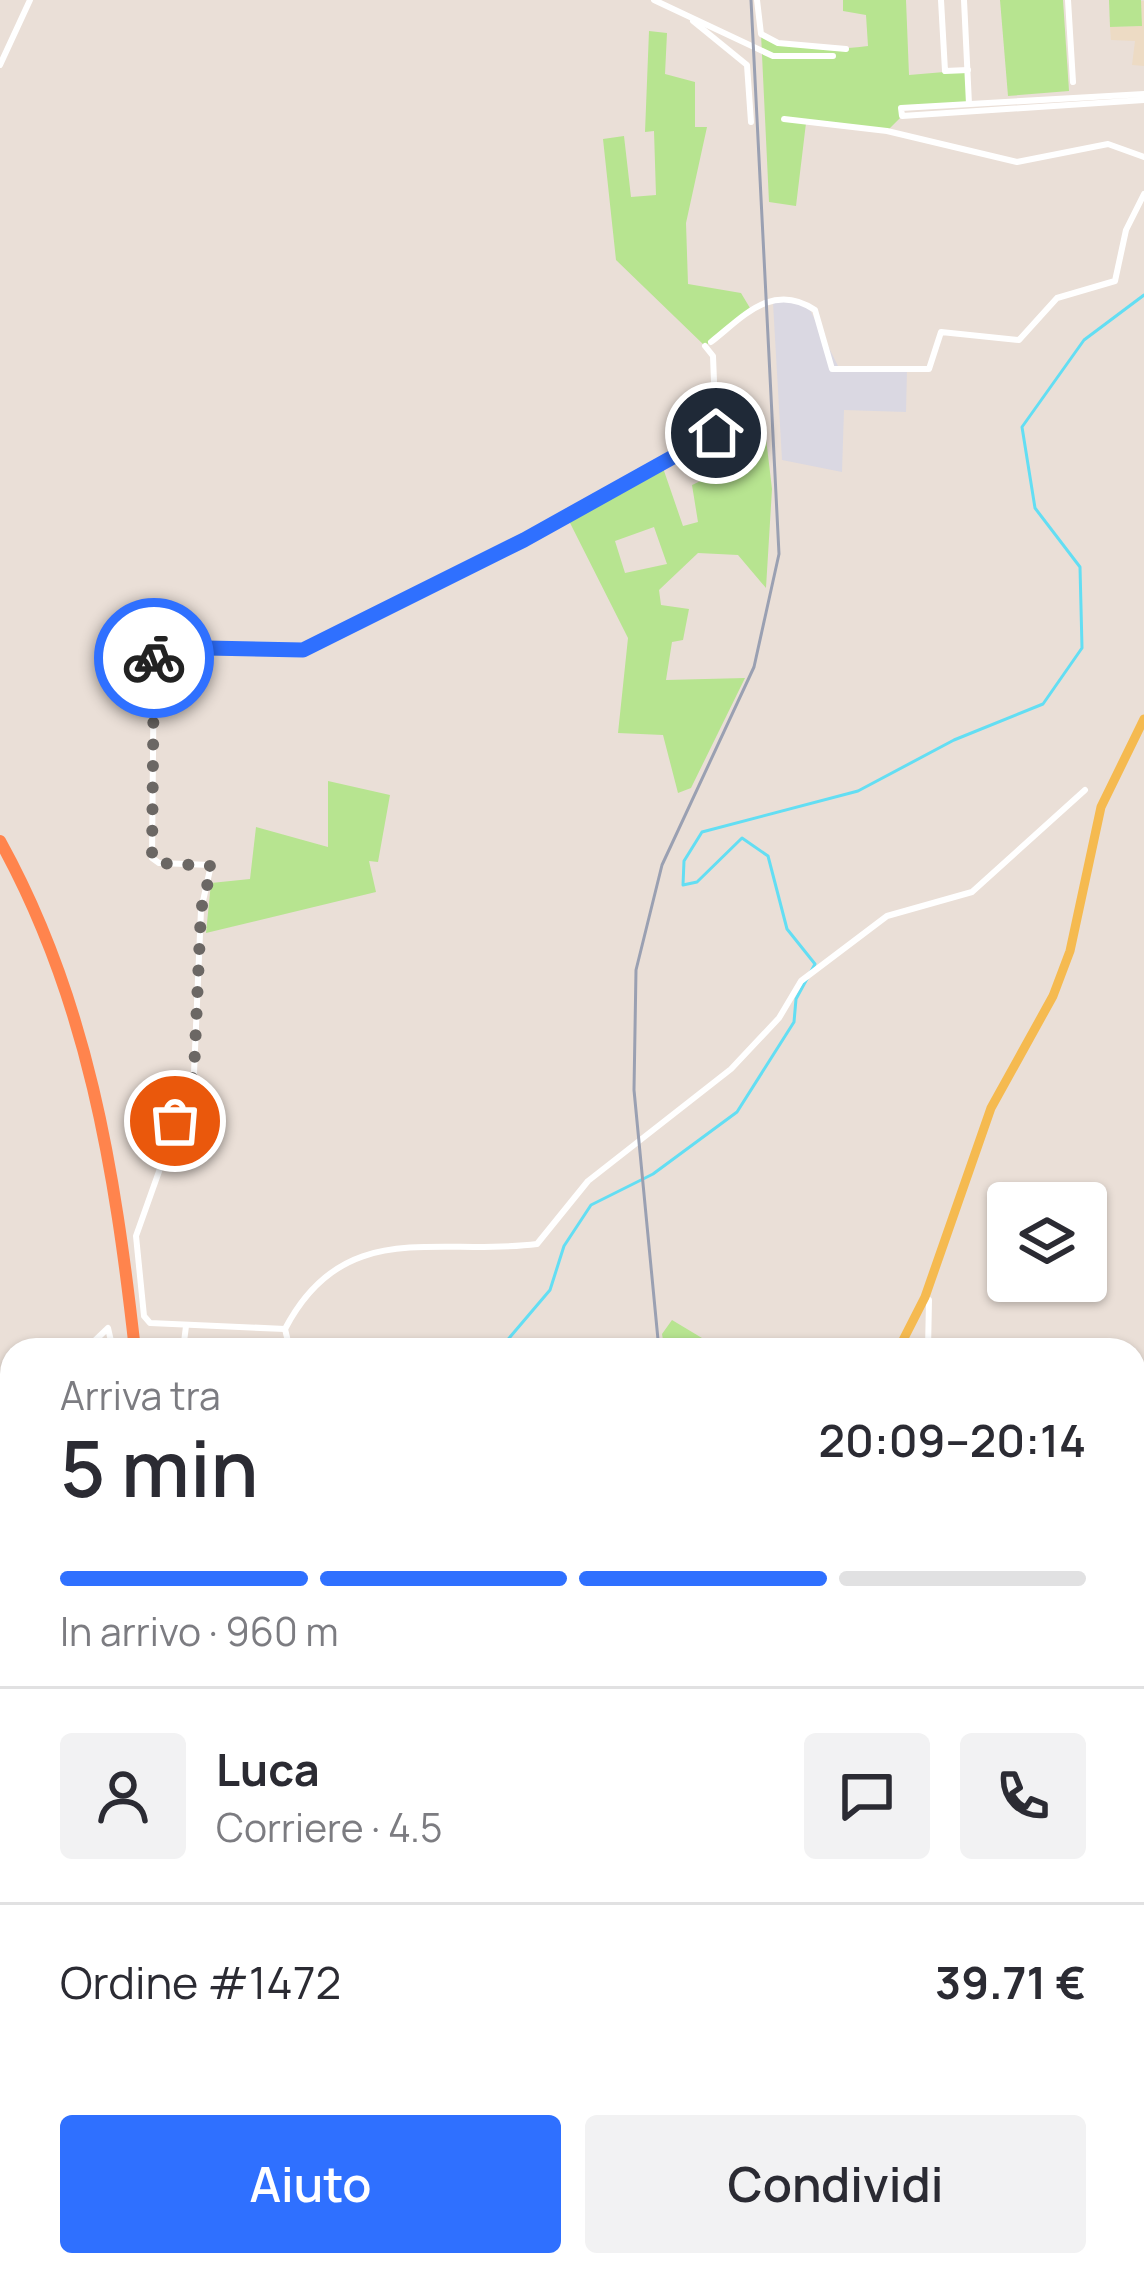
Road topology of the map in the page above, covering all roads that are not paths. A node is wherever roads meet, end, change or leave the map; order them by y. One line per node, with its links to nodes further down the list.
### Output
1 (30, 0): 10 (street)
2 (654, 0): 7 (street)
3 (757, 0): 8 (street)
4 (941, 0): 11 (street)
5 (964, 0): 11 (street)
6 (1069, 0): 12 (street)
7 (692, 18): 9 (street); 16 (street)
8 (846, 49)
9 (833, 56)
10 (0, 65)
11 (968, 70): 14 (street)
12 (1073, 82)
13 (1144, 97): 14 (street)
14 (969, 108): 14 (street)
15 (784, 119): 17 (street)
16 (751, 122)
17 (1144, 158)
18 (1144, 194): 24 (street)
19 (1144, 719): 23 (main road)
20 (1085, 790): 25 (street)
21 (0, 841): 27 (highway)
22 (0, 856): 26 (highway)
23 (925, 1297): 30 (main road); 31 (street)
24 (186, 1326): 25 (street); 28 (street)
25 (285, 1329): 29 (street)
26 (129, 1338)
27 (130, 1338)
28 (184, 1338)
29 (287, 1338)
30 (904, 1338)
31 (928, 1338)
32 (0, 2043): 33 (street)
33 (0, 2132)

